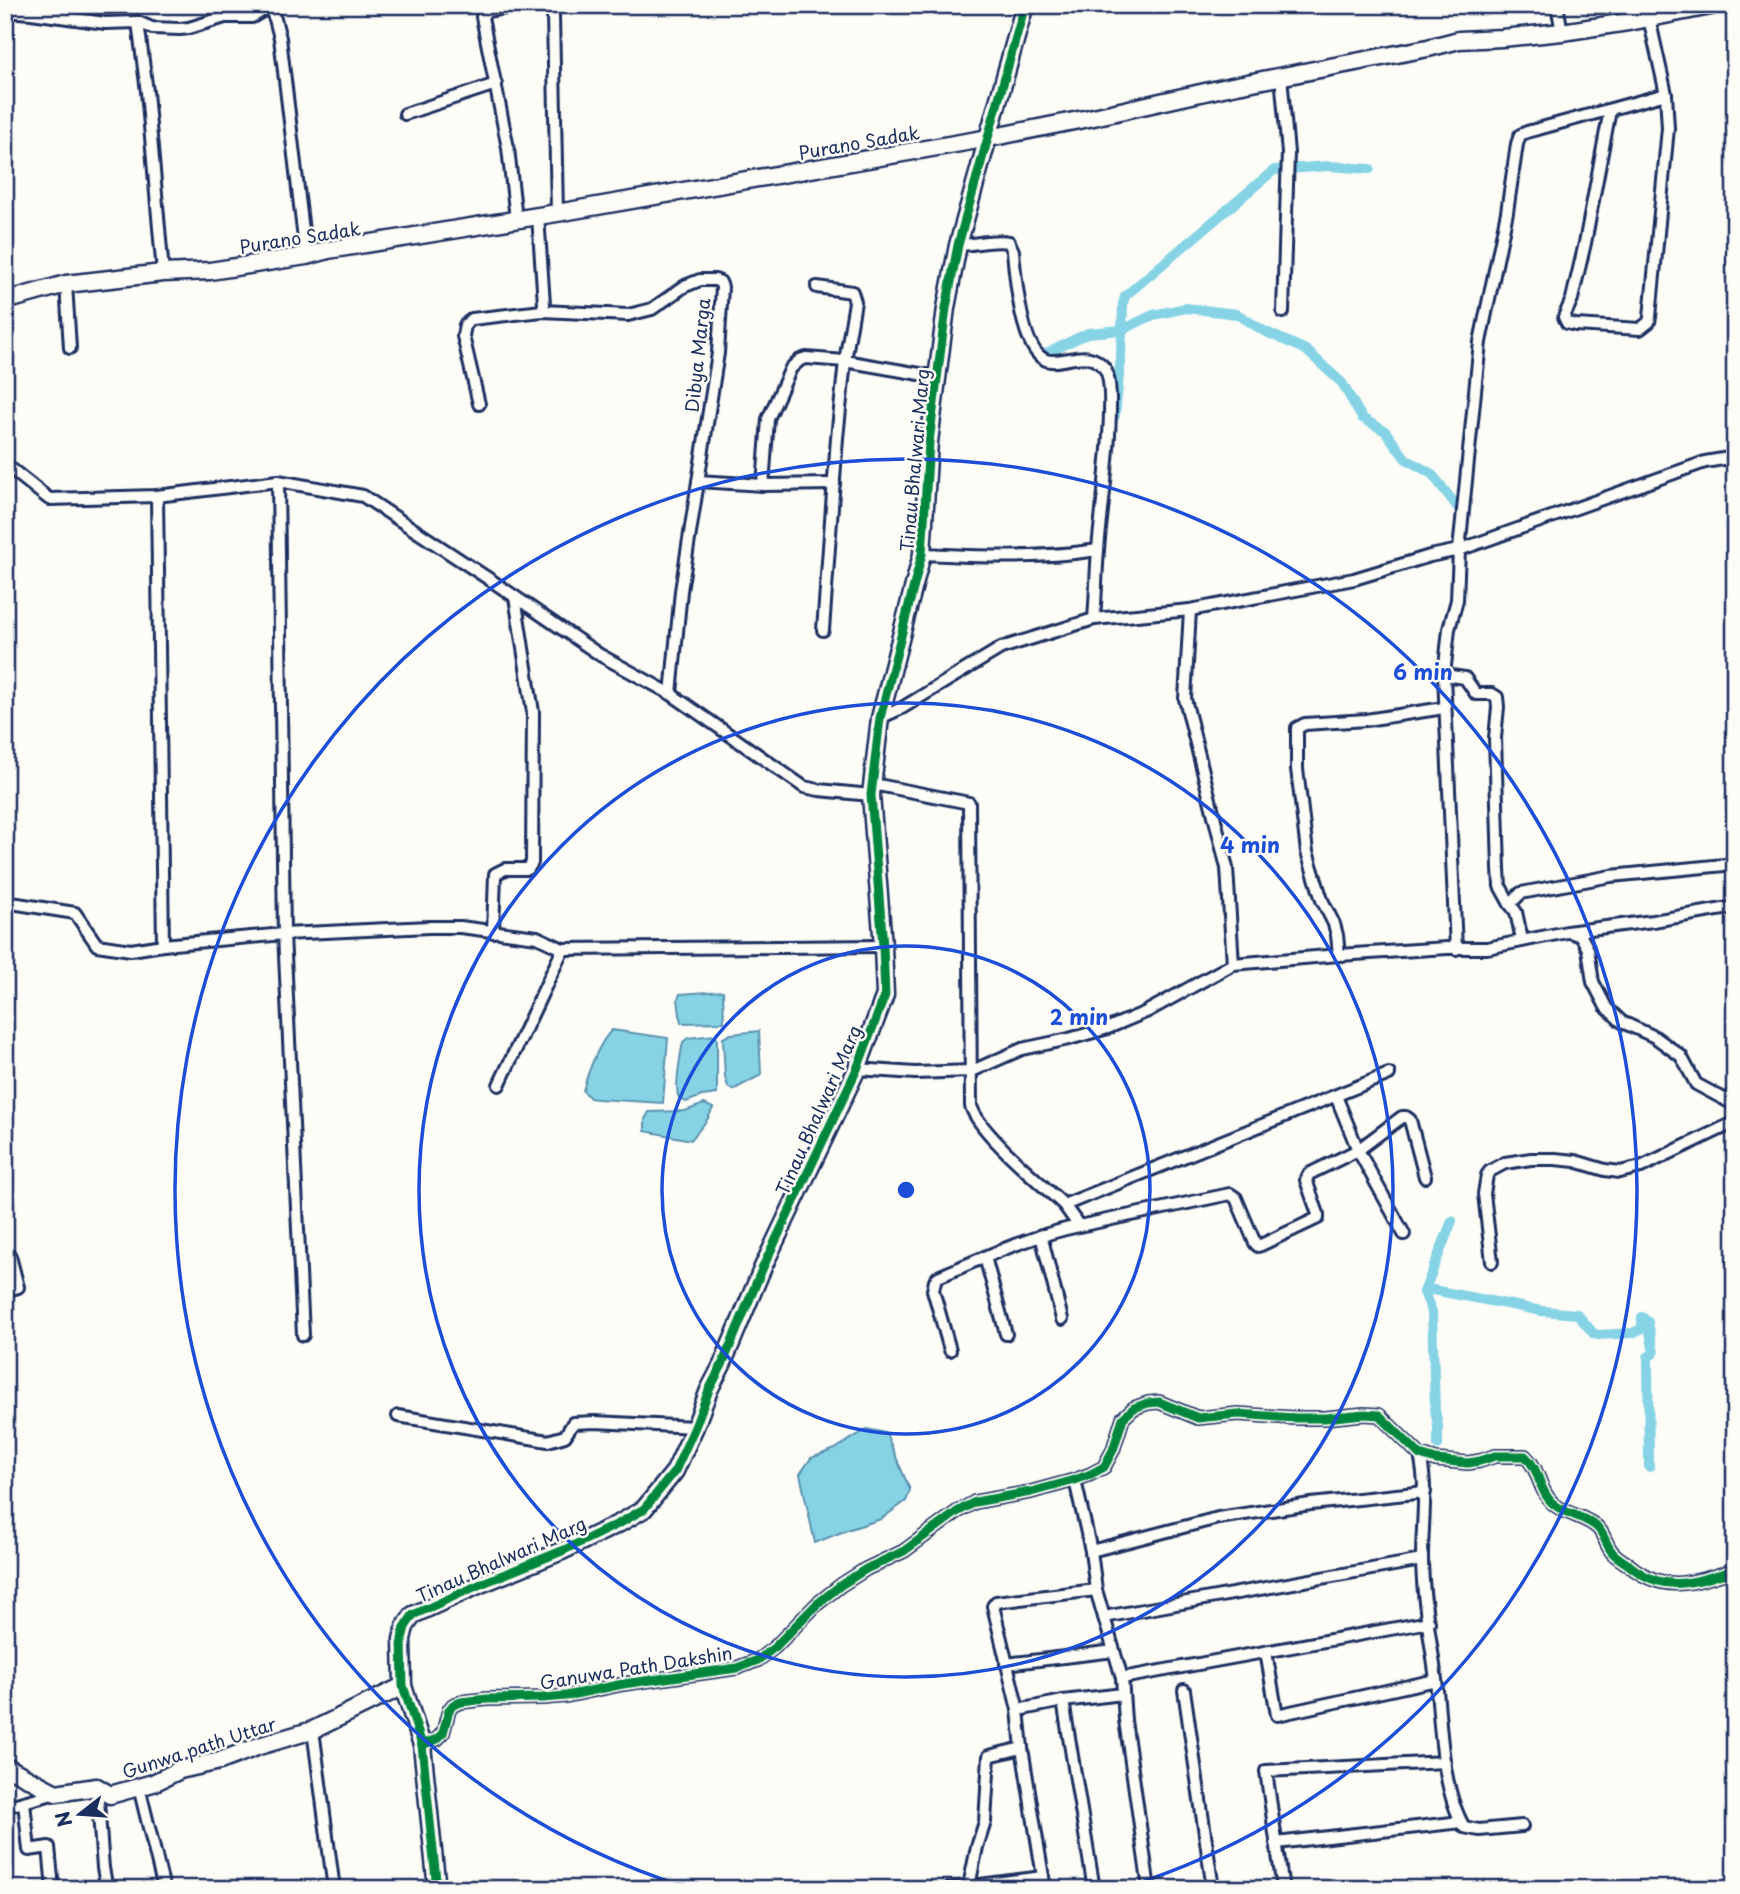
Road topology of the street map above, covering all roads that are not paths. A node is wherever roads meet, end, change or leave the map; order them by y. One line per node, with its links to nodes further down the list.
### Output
1 (526, 5): 12 (street)
2 (550, 5): 17 (street)
3 (1026, 5): 16 (street, Tinau Bhalwari Marg)
4 (1557, 5): 10 (street)
5 (1716, 5): 8 (street, Purano Sadak)
6 (271, 6): 9 (street); 21 (street)
7 (5, 11): 9 (street)
8 (1638, 15): 10 (street, Purano Sadak); 13 (street)
9 (138, 22): 22 (street)
10 (1562, 32): 11 (street, Purano Sadak)
11 (1281, 76): 16 (street, Purano Sadak); 27 (street)
12 (496, 84): 15 (street); 19 (street)
13 (1666, 94): 14 (street); 14 (street)
14 (1610, 110): 40 (street)
15 (405, 114)
16 (989, 138): 17 (street, Purano Sadak); 20 (street, Tinau Bhalwari Marg)
17 (557, 214): 18 (street, Purano Sadak)
18 (538, 216): 19 (street, Purano Sadak); 26 (street)
19 (516, 219): 21 (street, Purano Sadak)
20 (958, 245): 30 (street, Tinau Bhalwari Marg); 39 (street)
21 (306, 256): 22 (street, Purano Sadak)
22 (163, 273): 23 (street, Purano Sadak)
23 (66, 284): 25 (street, Purano Sadak); 28 (street)
24 (817, 287): 29 (street)
25 (5, 300)
26 (542, 311): 31 (street, Dibya Marga); 35 (street, Dibya Marga)
27 (1283, 312)
28 (70, 348)
29 (845, 361): 30 (street); 36 (street); 37 (street)
30 (937, 377): 41 (street, Tinau Bhalwari Marg)
31 (479, 404)
32 (1735, 457): 40 (street)
33 (5, 464): 38 (street)
34 (278, 481): 38 (street); 42 (street); 57 (street)
35 (698, 481): 36 (street); 47 (street, Dibya Marga)
36 (763, 485): 37 (street)
37 (834, 485): 45 (street)
38 (157, 496): 59 (street)
39 (1098, 550): 41 (street); 44 (street)
40 (1459, 550): 43 (street); 46 (street)
41 (922, 554): 49 (street, Tinau Bhalwari Marg)
42 (515, 597): 47 (street); 55 (street)
43 (1190, 610): 44 (street); 64 (street)
44 (1094, 619): 49 (street)
45 (823, 630)
46 (1444, 675): 48 (street); 53 (street)
47 (671, 694): 50 (street)
48 (1444, 708): 62 (street); 63 (street)
49 (880, 718): 50 (street, Tinau Bhalwari Marg)
50 (872, 790): 60 (street, Tinau Bhalwari Marg); 66 (street)
51 (1735, 864): 53 (street)
52 (5, 902): 59 (street)
53 (1510, 904): 58 (street)
54 (1735, 907): 56 (street)
55 (493, 932): 57 (street); 61 (street)
56 (1567, 932): 58 (street); 70 (street)
57 (284, 934): 59 (street); 84 (street)
58 (1522, 940): 62 (street)
59 (163, 945)
60 (883, 946): 61 (street); 65 (street, Tinau Bhalwari Marg)
61 (563, 949): 68 (street)
62 (1456, 949): 63 (street)
63 (1339, 955): 64 (street)
64 (1233, 964): 66 (street)
65 (857, 1069): 66 (street); 87 (street, Tinau Bhalwari Marg)
66 (972, 1071): 74 (street)
67 (1389, 1074): 69 (street)
68 (499, 1085)
69 (1336, 1096): 72 (street); 74 (street)
70 (1735, 1105)
71 (1735, 1122): 80 (street)
72 (1358, 1150): 73 (street); 75 (street); 76 (street)
73 (1425, 1177)
74 (1064, 1205): 75 (street)
75 (1079, 1226): 77 (street)
76 (1404, 1234)
77 (1041, 1235): 79 (street); 82 (street)
78 (10, 1256): 81 (street)
79 (985, 1257): 83 (street); 85 (street)
80 (1492, 1262)
81 (5, 1291)
82 (1062, 1320)
83 (1006, 1334)
84 (303, 1335)
85 (950, 1350)
86 (398, 1416): 87 (street)
87 (695, 1427): 102 (street, Tinau Bhalwari Marg)
88 (1420, 1455): 89 (street, Ganuwa Path Dakshin); 90 (street); 93 (street)
89 (1075, 1480): 91 (street); 108 (street, Ganuwa Path Dakshin)
90 (1425, 1492): 91 (street); 92 (street)
91 (1091, 1551): 94 (street)
92 (1422, 1560): 95 (street); 96 (street)
93 (1735, 1570)
94 (1096, 1590): 95 (street); 99 (street)
95 (1104, 1617): 97 (street)
96 (1429, 1622): 98 (street); 101 (street)
97 (1114, 1651): 99 (street); 100 (street)
98 (1266, 1652): 100 (street); 101 (street)
99 (1006, 1664): 106 (street)
100 (1122, 1678): 104 (street)
101 (1436, 1680): 110 (street)
102 (403, 1686): 107 (street, Gunwa path Uttar); 108 (street, Tinau Bhalwari Marg)
103 (1184, 1690): 130 (street)
104 (1123, 1694): 105 (street); 129 (street)
105 (1063, 1701): 106 (street); 128 (street)
106 (1018, 1710): 109 (street)
107 (313, 1730): 113 (street, Gunwa path Uttar); 125 (street)
108 (422, 1745): 126 (street, Tinau Bhalwari Marg)
109 (1022, 1748): 120 (street); 121 (street)
110 (1445, 1762): 117 (street); 119 (street)
111 (5, 1766): 114 (street)
112 (97, 1787): 113 (street, Gunwa path Uttar); 114 (street, Gunwa path Uttar); 123 (street)
113 (139, 1787): 124 (street)
114 (56, 1793): 115 (street)
115 (24, 1802): 116 (street); 122 (street)
116 (5, 1807)
117 (1461, 1822): 118 (street); 119 (street)
118 (1522, 1826)
119 (1276, 1843): 131 (street)
120 (1044, 1883): 121 (street)
121 (969, 1886): 127 (street)
122 (53, 1889)
123 (107, 1889)
124 (164, 1889)
125 (334, 1889)
126 (437, 1889)
127 (948, 1889)
128 (1094, 1889)
129 (1149, 1889)
130 (1213, 1889)
131 (1283, 1889)

